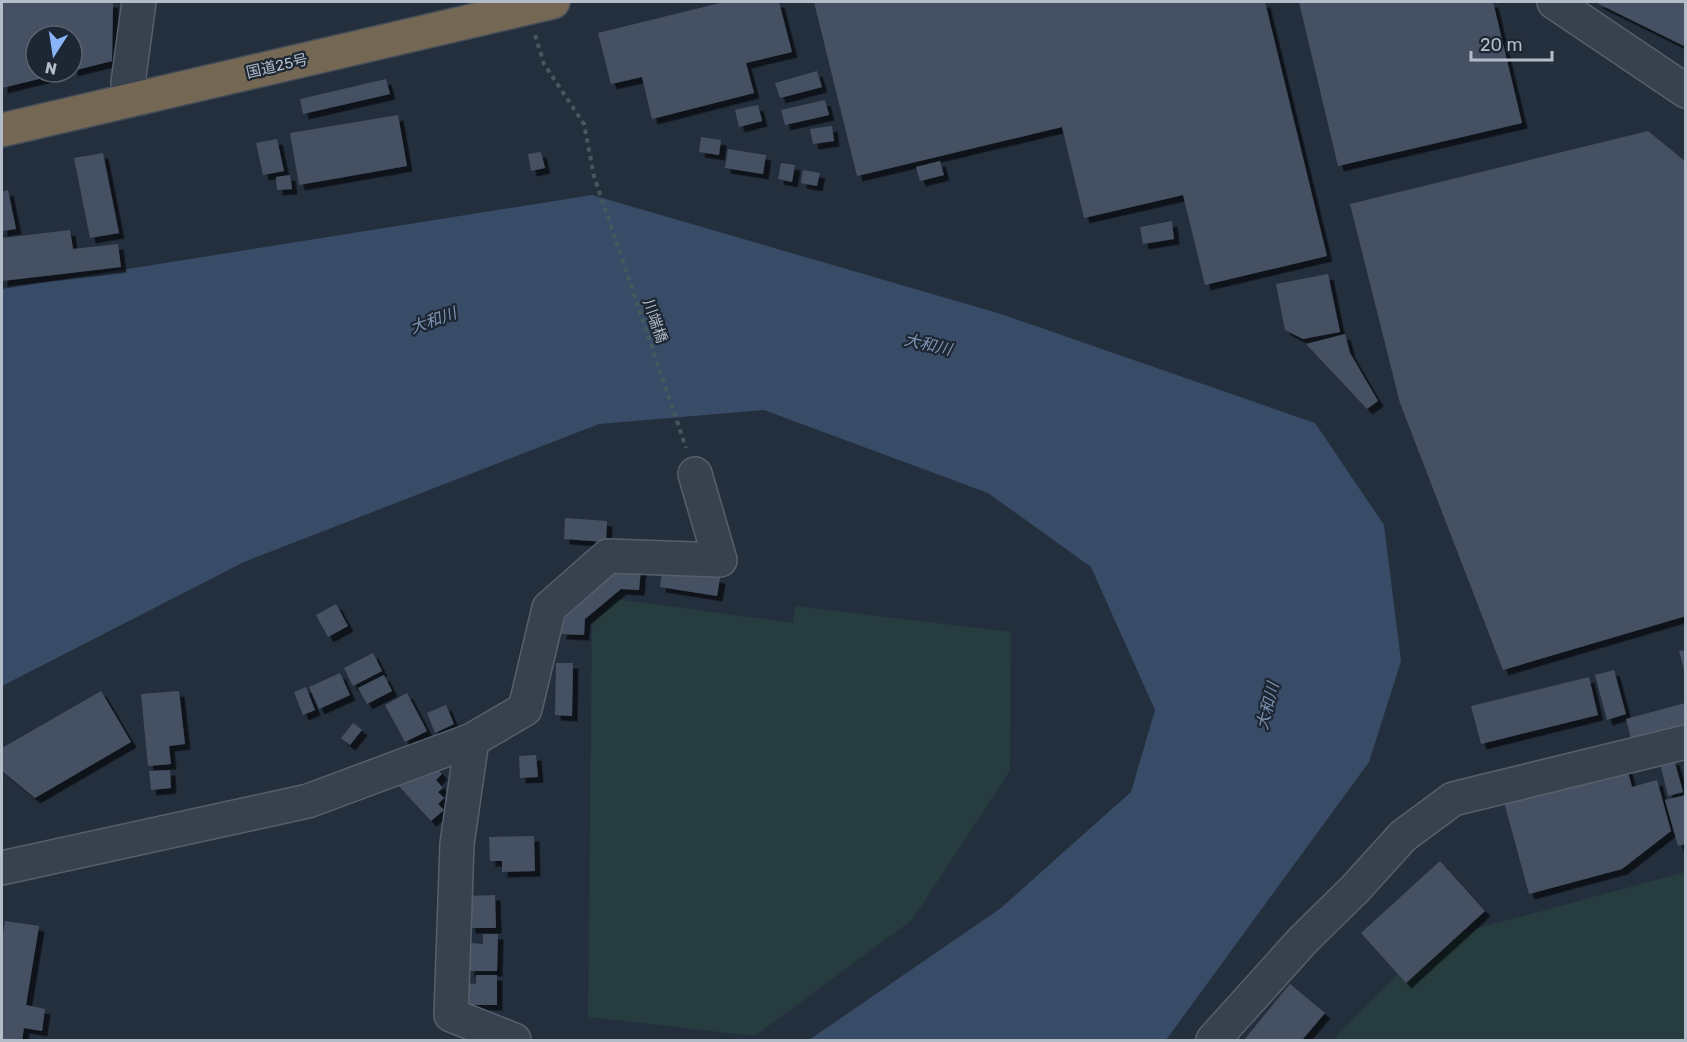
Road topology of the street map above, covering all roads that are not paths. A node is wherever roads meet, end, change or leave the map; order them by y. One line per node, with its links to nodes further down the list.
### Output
1 (139, 2): 7 (street)
2 (1554, 2): 4 (street)
3 (540, 4): 7 (highway, 国道25号)
4 (1583, 22): 5 (street); 6 (street)
5 (1686, 75)
6 (1686, 91)
7 (141, 98): 8 (highway, 国道25号)
8 (2, 130)
9 (694, 474): 10 (street)
10 (472, 740): 12 (street); 13 (street)
11 (1686, 742): 14 (street)
12 (2, 868)
13 (514, 1040)
14 (1213, 1041)

